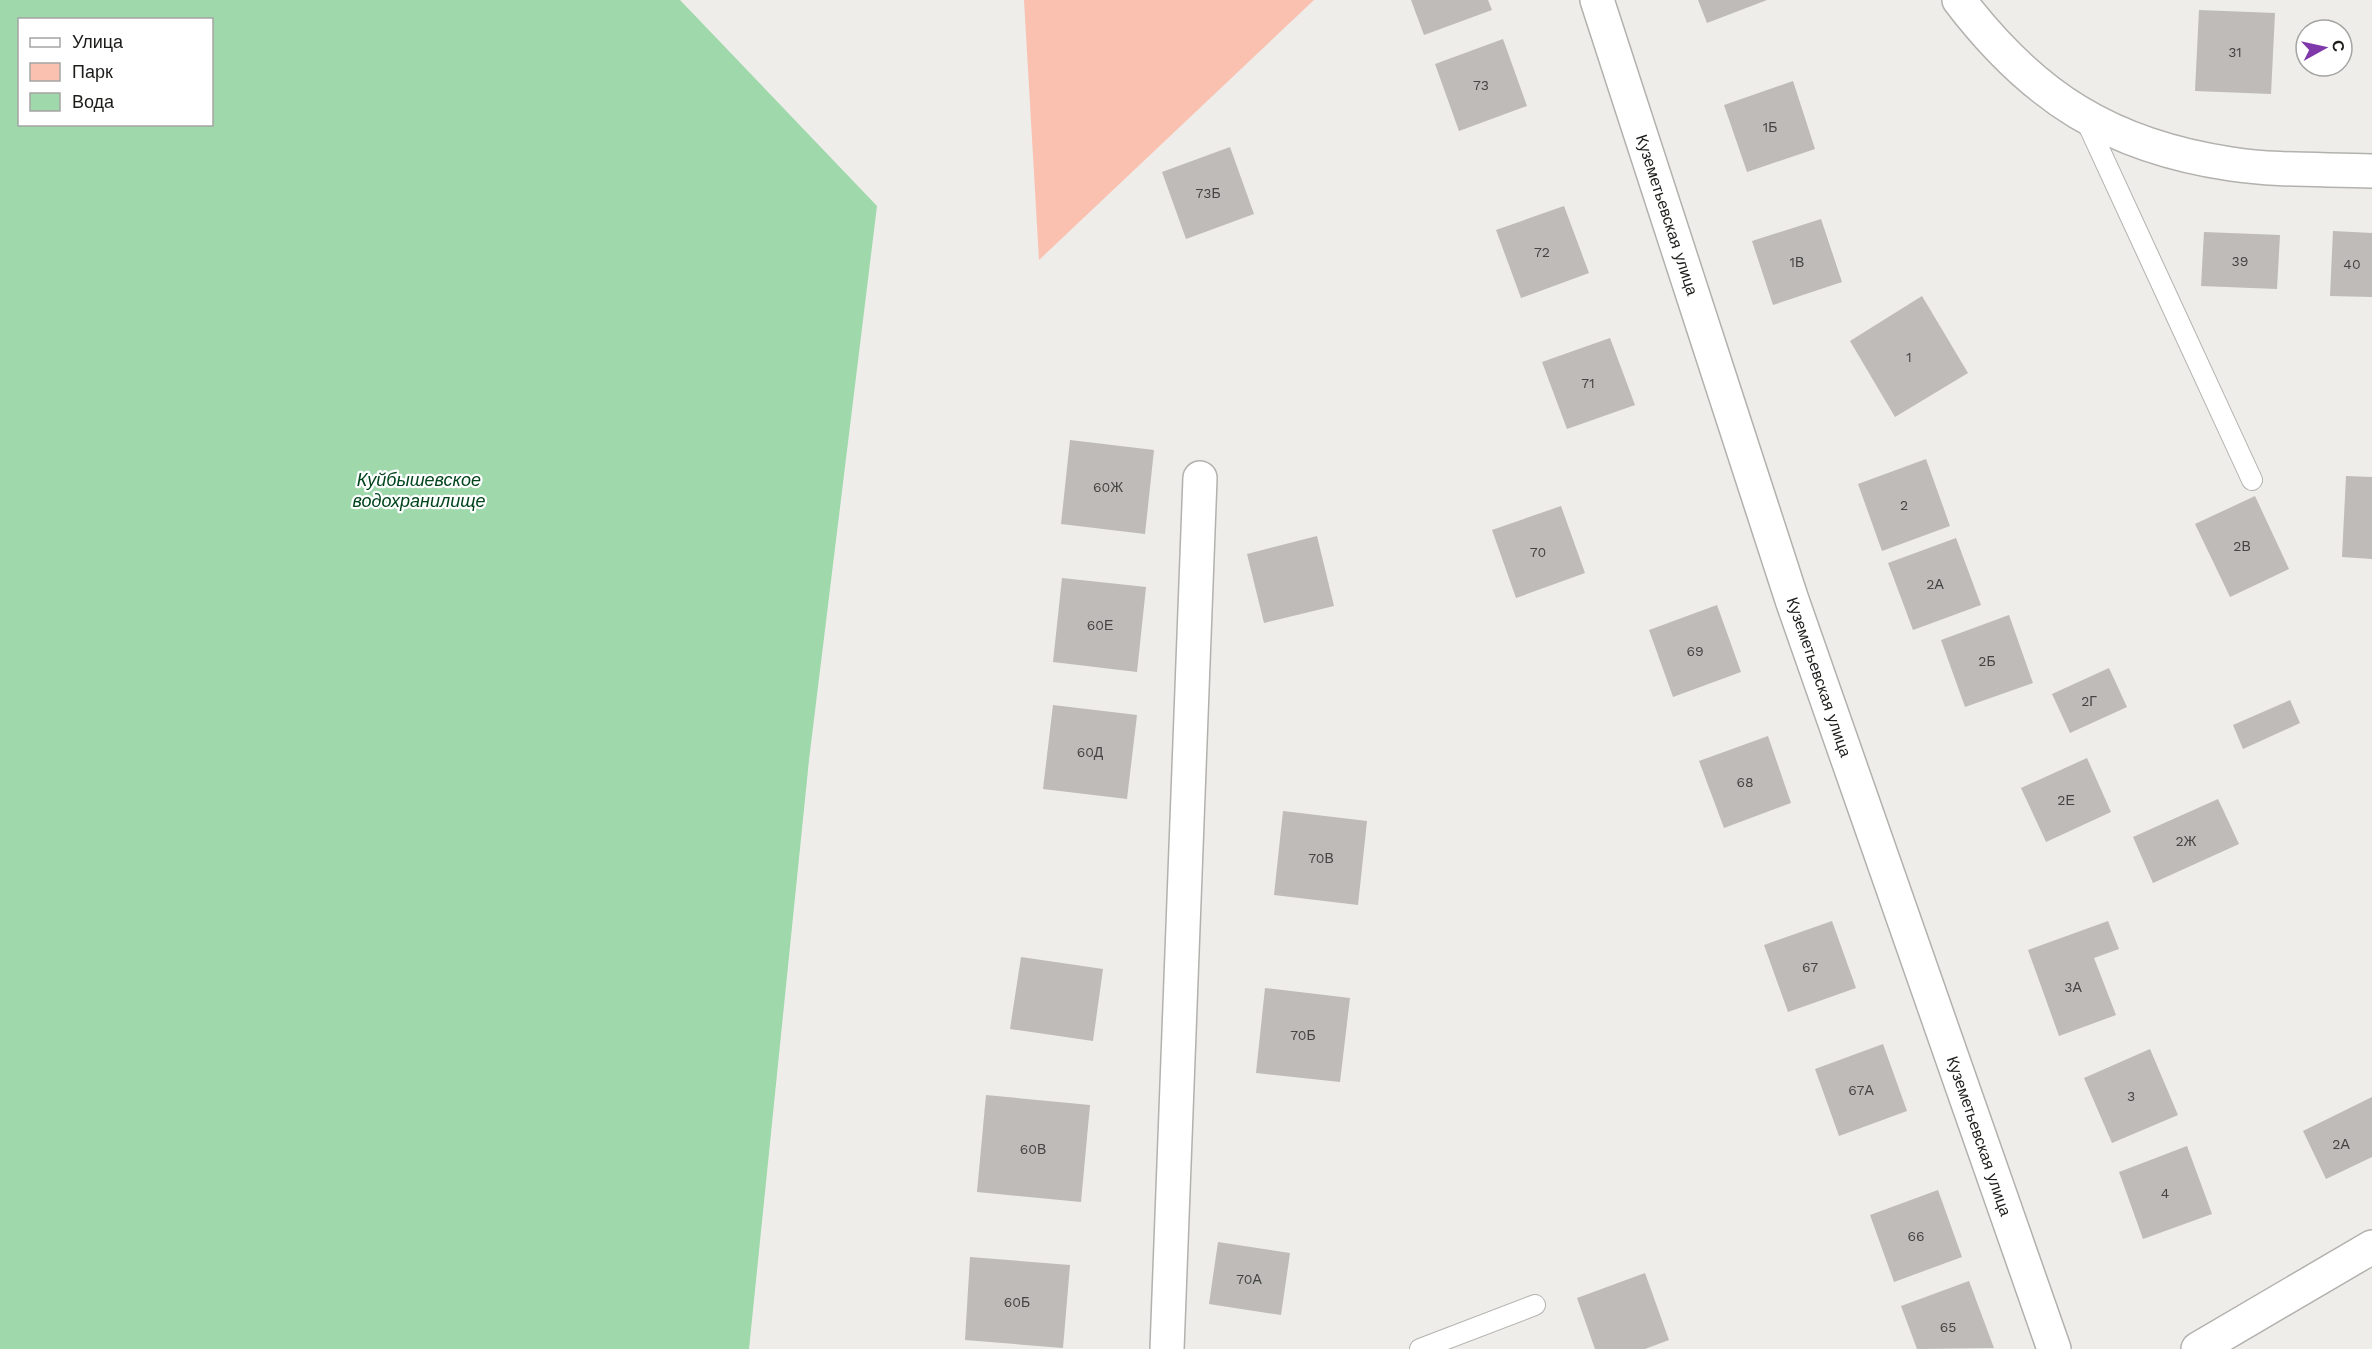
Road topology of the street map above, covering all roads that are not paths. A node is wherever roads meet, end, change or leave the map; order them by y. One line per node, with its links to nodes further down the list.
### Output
1 (1597, 0): 11 (street, Куземетьевская улица)
2 (1959, 0): 3 (street)
3 (2084, 116): 4 (street); 6 (lane)
4 (2372, 171)
5 (1200, 478): 9 (street)
6 (2253, 480)
7 (2372, 1247): 12 (street)
8 (1535, 1305): 10 (lane)
9 (1167, 1349)
10 (1420, 1349)
11 (2054, 1349)
12 (2198, 1349)

